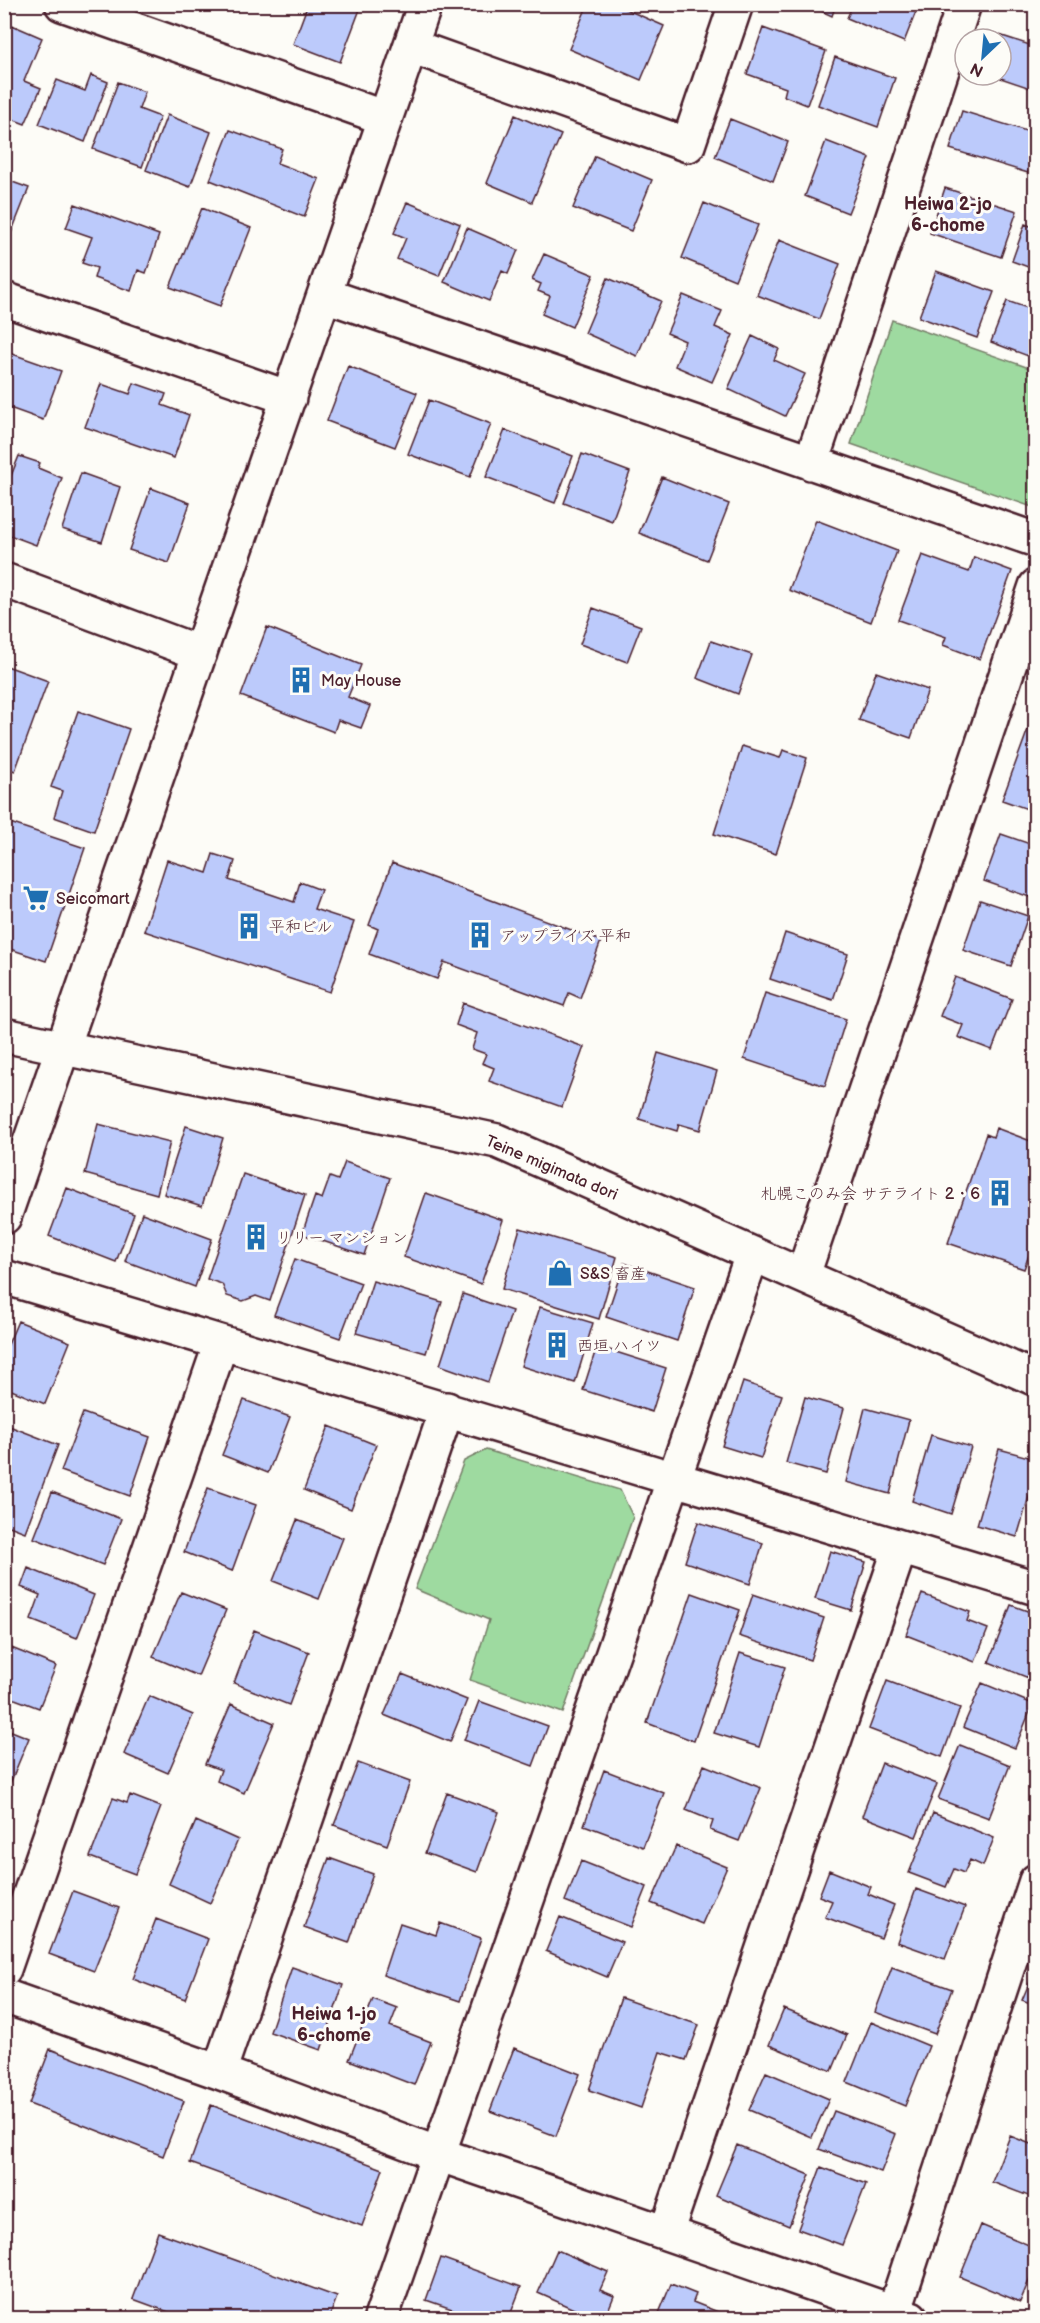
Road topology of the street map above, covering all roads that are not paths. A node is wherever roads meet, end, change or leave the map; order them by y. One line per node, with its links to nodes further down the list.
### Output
1 (62, 4): 6 (street)
2 (425, 4): 5 (street)
3 (736, 4): 5 (street)
4 (964, 4): 10 (street)
5 (411, 46): 6 (street)
6 (385, 118): 7 (street)
7 (325, 295): 9 (street); 10 (street)
8 (4, 299): 9 (street)
9 (289, 398): 14 (street)
10 (811, 463): 11 (street)
11 (1035, 540)
12 (4, 580): 14 (street)
13 (1035, 586): 19 (street)
14 (200, 653): 16 (street)
15 (4, 1035): 16 (street, Teine migimata dori)
16 (65, 1047): 17 (street); 18 (street, Teine migimata dori)
17 (4, 1217)
18 (752, 1255): 19 (street, Teine migimata dori); 24 (street)
19 (803, 1275): 22 (street, Teine migimata dori)
20 (4, 1277): 21 (street)
21 (221, 1343): 23 (street); 28 (street)
22 (1035, 1379)
23 (447, 1409): 24 (street); 30 (street)
24 (674, 1479): 25 (street); 31 (street)
25 (900, 1548): 26 (street); 32 (street)
26 (1035, 1588)
27 (1035, 1881): 33 (street)
28 (4, 1970)
29 (4, 1996): 30 (street)
30 (219, 2072): 31 (street)
31 (438, 2154): 32 (street); 34 (street)
32 (666, 2233): 33 (street)
33 (903, 2315)
34 (381, 2319)

